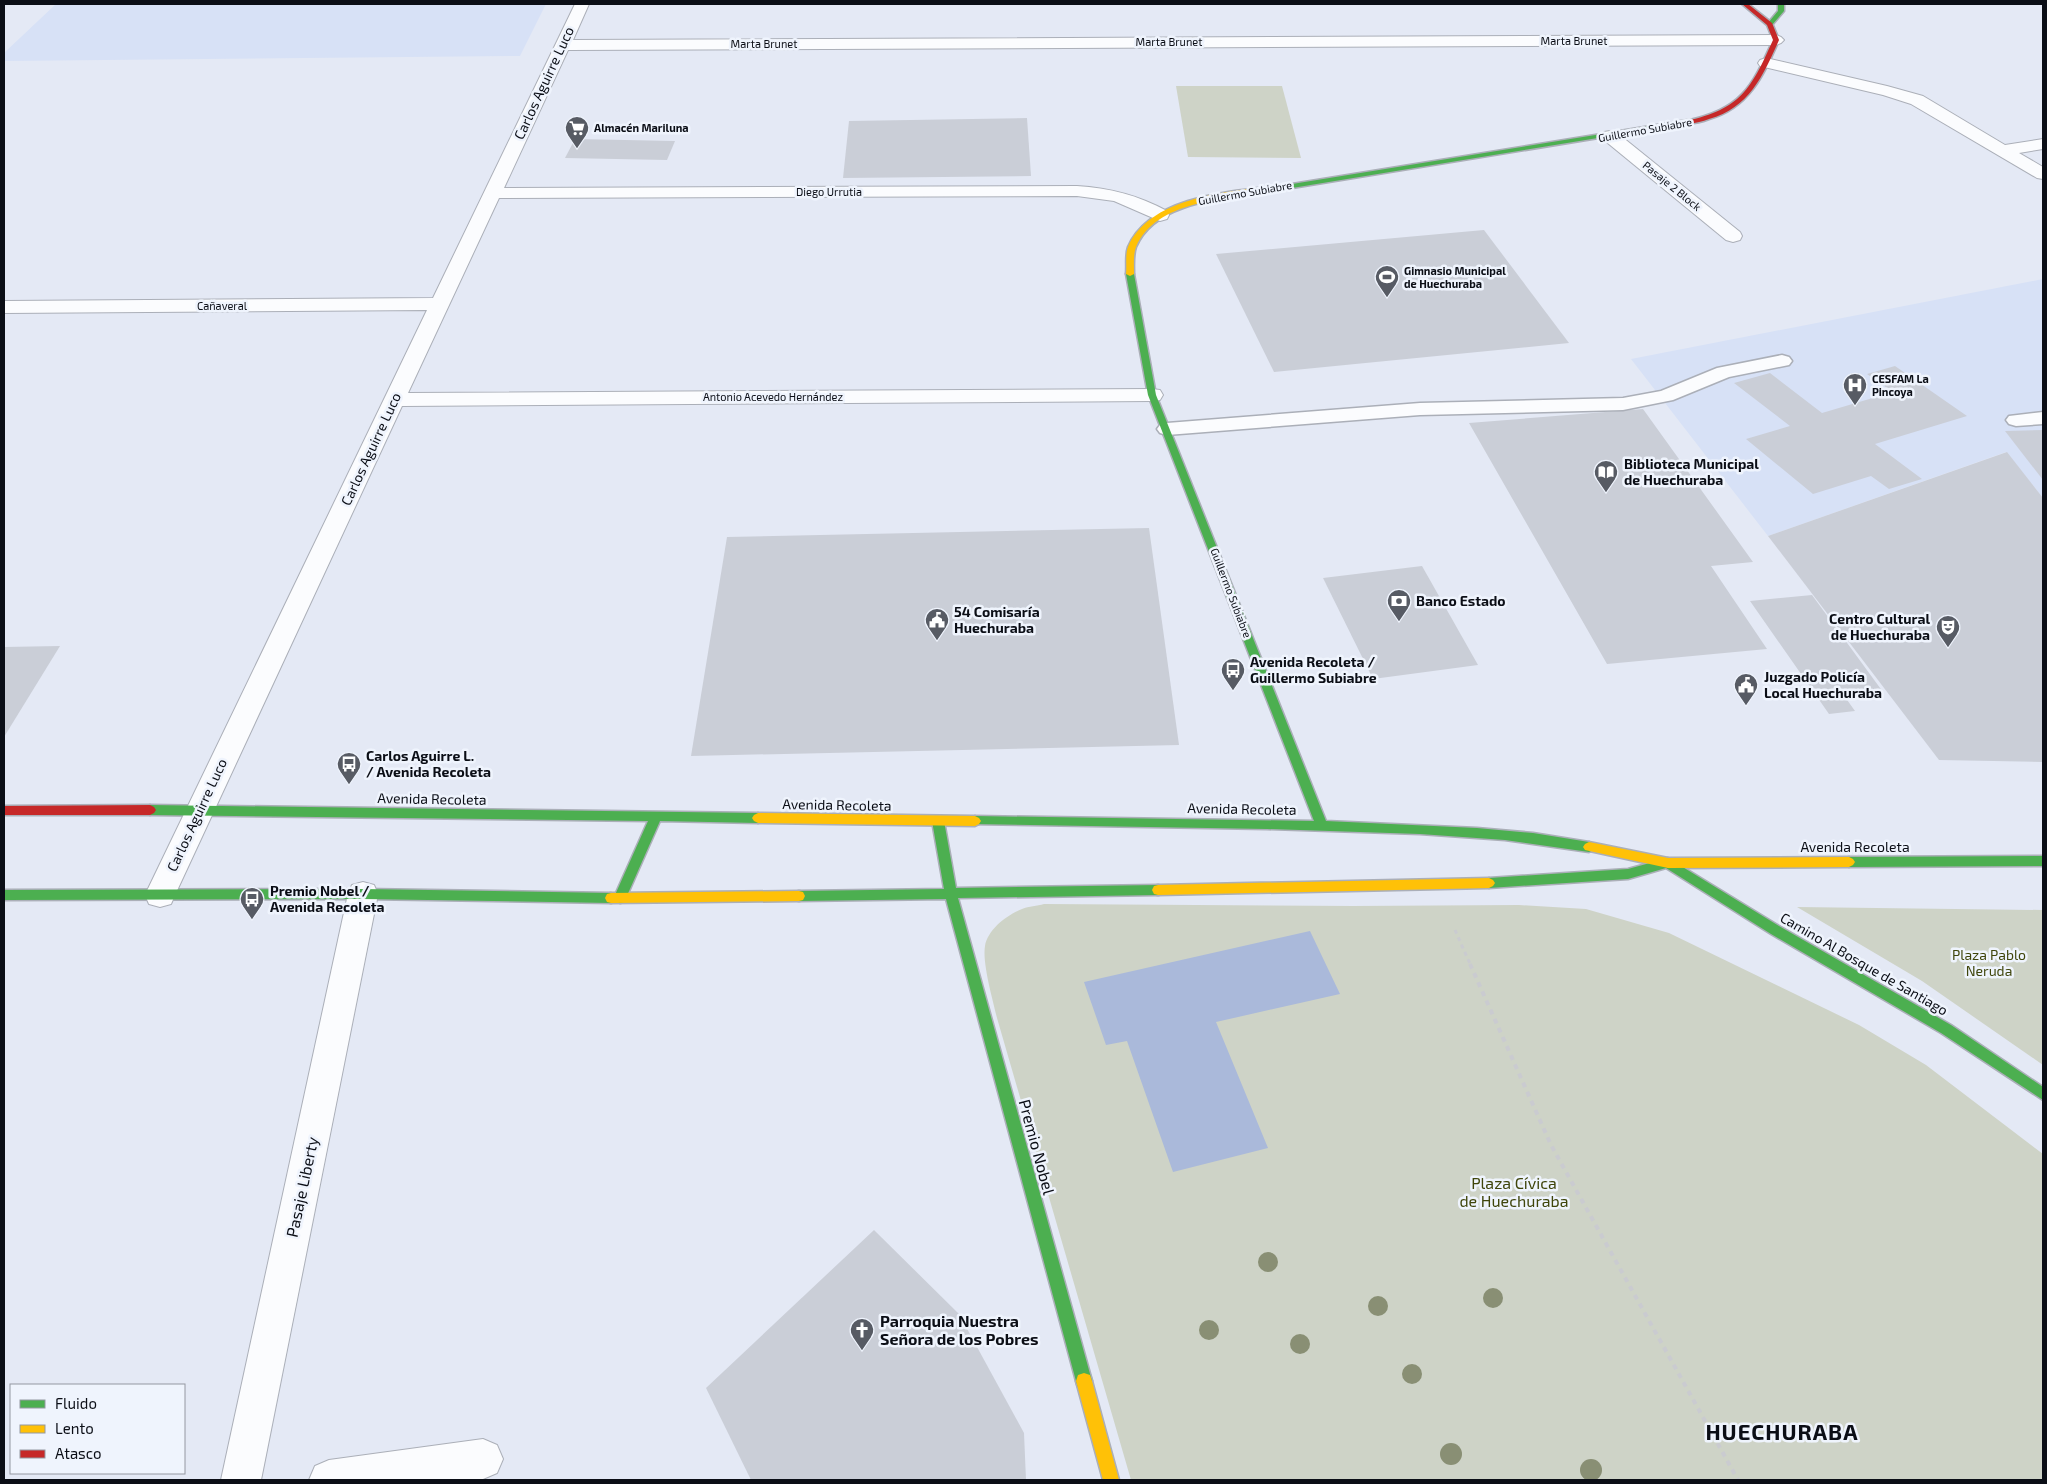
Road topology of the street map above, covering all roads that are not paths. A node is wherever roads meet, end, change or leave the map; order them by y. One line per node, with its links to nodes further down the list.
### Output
1 (582, 4): 6 (street, Carlos Aguirre Luco)
2 (1745, 4): 4 (main road)
3 (1781, 4): 4 (main road)
4 (1770, 24): 5 (main road)
5 (1776, 40): 6 (street, Marta Brunet); 7 (main road, Guillermo Subiabre)
6 (563, 44): 12 (street, Carlos Aguirre Luco)
7 (1766, 63): 8 (main road, Guillermo Subiabre); 10 (street)
8 (1610, 136): 13 (main road, Guillermo Subiabre); 14 (street, Pasaje 2 Block)
9 (2043, 144): 10 (street)
10 (2004, 150): 11 (street)
11 (2043, 174)
12 (493, 193): 13 (street, Diego Urrutia); 15 (street, Carlos Aguirre Luco)
13 (1160, 215): 18 (main road, Guillermo Subiabre)
14 (1733, 236)
15 (440, 304): 16 (street, Cañaveral); 19 (street, Carlos Aguirre Luco)
16 (4, 307)
17 (1782, 361): 22 (lane)
18 (1152, 395): 19 (street, Antonio Acevedo Hernández); 22 (main road, Guillermo Subiabre)
19 (394, 400): 23 (street, Carlos Aguirre Luco)
20 (2043, 418): 21 (lane)
21 (2016, 420)
22 (1166, 429): 27 (main road, Guillermo Subiabre)
23 (199, 810): 24 (main road, Avenida Recoleta); 25 (main road, Avenida Recoleta); 30 (street, Carlos Aguirre Luco)
24 (4, 811)
25 (656, 817): 26 (main road, Avenida Recoleta); 34 (main road)
26 (938, 821): 27 (main road, Avenida Recoleta); 32 (main road, Premio Nobel)
27 (1322, 825): 29 (main road, Avenida Recoleta)
28 (2043, 861): 29 (main road, Avenida Recoleta)
29 (1668, 862): 32 (main road, Avenida Recoleta); 35 (main road, Camino Al Bosque de Santiago)
30 (160, 894): 31 (main road, Avenida Recoleta); 33 (main road, Avenida Recoleta)
31 (364, 894): 34 (main road, Avenida Recoleta); 37 (street, Pasaje Liberty)
32 (951, 894): 34 (main road, Avenida Recoleta); 39 (main road, Premio Nobel)
33 (4, 895)
34 (620, 898)
35 (2043, 1094)
36 (483, 1459): 38 (street)
37 (241, 1480)
38 (329, 1480)
39 (1111, 1480)

